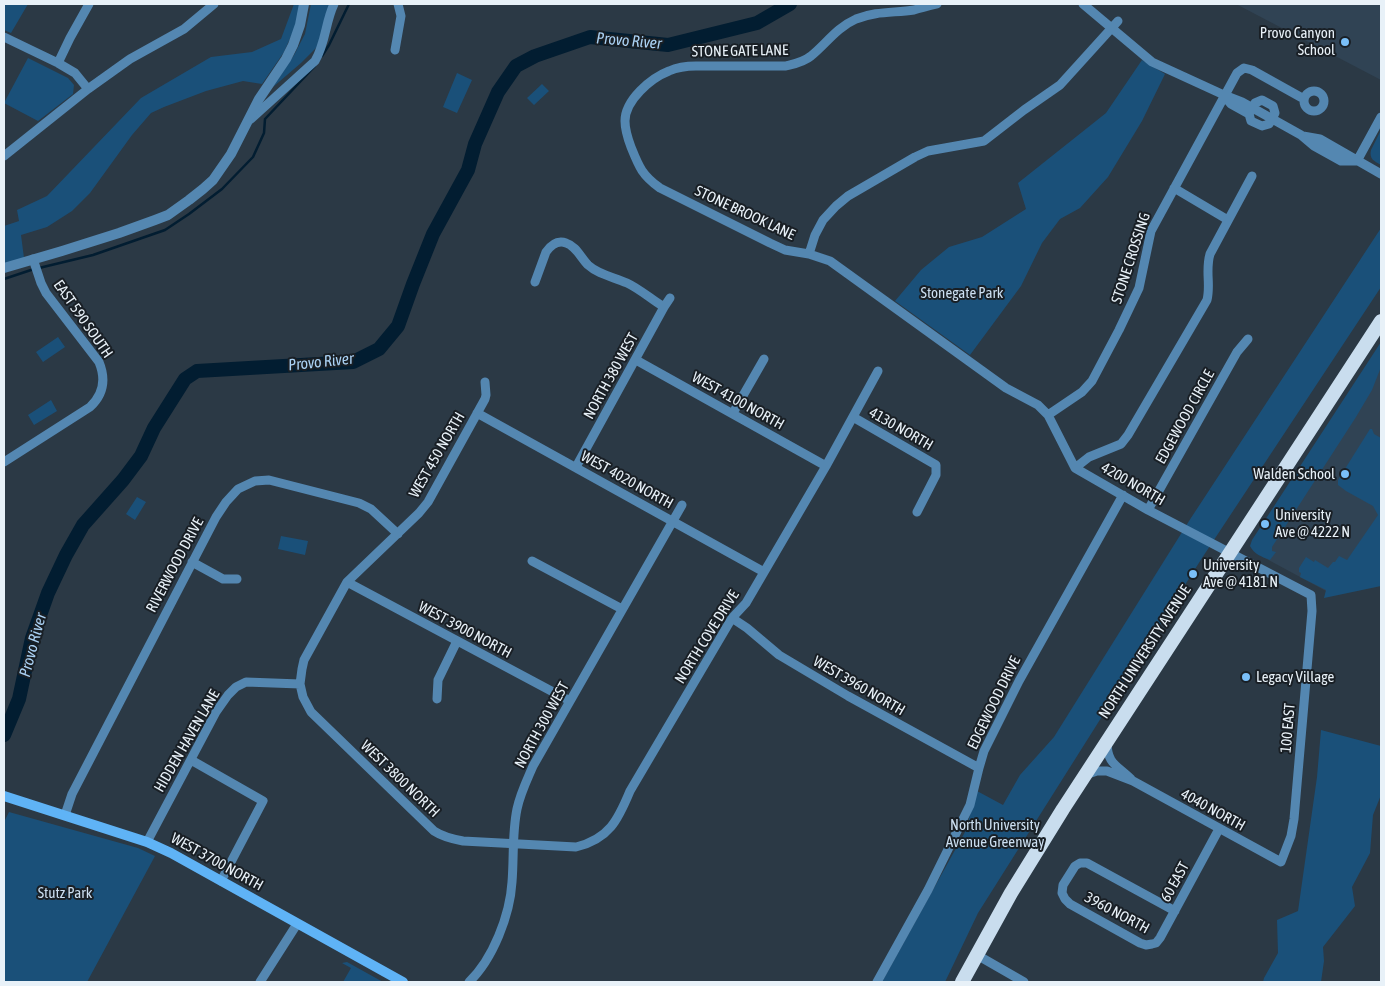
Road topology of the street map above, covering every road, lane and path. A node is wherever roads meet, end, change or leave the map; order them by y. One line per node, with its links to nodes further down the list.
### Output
1 (89, 4): 12 (street)
2 (214, 4): 13 (street)
3 (304, 4): 19 (street)
4 (334, 4): 19 (street)
5 (398, 4): 11 (street)
6 (937, 4): 20 (street, STONE GATE LANE)
7 (1083, 4): 9 (street)
8 (1118, 21): 9 (street)
9 (1112, 29): 14 (street); 27 (street)
10 (4, 37): 12 (street)
11 (395, 50)
12 (58, 63): 13 (street)
13 (88, 89): 21 (street)
14 (1224, 96): 15 (street, STONE CROSSING); 16 (street); 25 (street, STONE CROSSING)
15 (1304, 99)
16 (1250, 111): 18 (street); 18 (street)
17 (1381, 117): 22 (street)
18 (1272, 119): 22 (street)
19 (248, 121): 28 (street)
20 (626, 132): 27 (street, STONE BROOK LANE)
21 (4, 156)
22 (1358, 161): 23 (street)
23 (1381, 174)
24 (1252, 176): 26 (street)
25 (1174, 188): 26 (street); 41 (street, STONE CROSSING)
26 (1228, 220): 46 (street)
27 (809, 254): 41 (street, STONE BROOK LANE)
28 (33, 259): 29 (street); 43 (street, EAST 590 SOUTH)
29 (4, 268)
30 (535, 282): 32 (street)
31 (670, 298): 32 (street, NORTH 380 WEST)
32 (664, 307): 36 (street, NORTH 380 WEST)
33 (1381, 321): 53 (highway, NORTH UNIVERSITY AVENUE)
34 (1248, 339): 49 (street, EDGEWOOD CIRCLE)
35 (764, 359): 40 (street)
36 (636, 360): 40 (street, WEST 4100 NORTH); 45 (street, NORTH 380 WEST)
37 (878, 371): 42 (street, NORTH COVE DRIVE)
38 (485, 382): 39 (street, WEST 450 NORTH)
39 (477, 412): 45 (street, WEST 4020 NORTH); 52 (street, WEST 450 NORTH)
40 (733, 413): 44 (street, WEST 4100 NORTH)
41 (1048, 415): 46 (street)
42 (852, 417): 44 (street, NORTH COVE DRIVE); 50 (street, 4130 NORTH)
43 (4, 462)
44 (826, 466): 56 (street, NORTH COVE DRIVE)
45 (576, 467): 51 (street, WEST 4020 NORTH)
46 (1075, 468): 47 (street, 4200 NORTH)
47 (1123, 495): 49 (street, 4200 NORTH); 68 (street, EDGEWOOD DRIVE)
48 (682, 505): 51 (street, NORTH 300 WEST)
49 (1148, 510): 53 (street, 4200 NORTH)
50 (917, 512)
51 (672, 521): 56 (street, WEST 4020 NORTH); 60 (street, NORTH 300 WEST)
52 (398, 534): 55 (street, RIVERWOOD DRIVE); 58 (street, WEST 450 NORTH)
53 (1230, 553): 59 (street, 4200 NORTH); 66 (highway, NORTH UNIVERSITY AVENUE)
54 (532, 561): 60 (street)
55 (192, 562): 57 (street); 72 (street, RIVERWOOD DRIVE)
56 (764, 572): 61 (street, NORTH COVE DRIVE)
57 (237, 578)
58 (347, 582): 62 (street, WEST 3900 NORTH); 63 (street, WEST 450 NORTH)
59 (1311, 595): 76 (street, 100 EAST)
60 (622, 608): 65 (street, NORTH 300 WEST)
61 (732, 618): 68 (street, WEST 3960 NORTH); 75 (street, NORTH COVE DRIVE)
62 (457, 642): 64 (street); 65 (street, WEST 3900 NORTH)
63 (300, 684): 67 (street, HIDDEN HAVEN LANE); 75 (street, WEST 3800 NORTH)
64 (437, 699)
65 (570, 701): 75 (street, NORTH 300 WEST)
66 (1107, 741): 69 (highway, NORTH UNIVERSITY AVENUE); 70 (street, 4040 NORTH)
67 (191, 760): 74 (street, HIDDEN HAVEN LANE); 77 (street)
68 (978, 768): 86 (street, EDGEWOOD DRIVE)
69 (1085, 774): 70 (street, 4040 NORTH); 81 (highway, NORTH UNIVERSITY AVENUE)
70 (1133, 781): 73 (street, 4040 NORTH)
71 (4, 796): 72 (main road, WEST 3700 NORTH)
72 (65, 815): 74 (main road, WEST 3700 NORTH)
73 (1219, 830): 76 (street, 4040 NORTH); 78 (street, 60 EAST)
74 (147, 842): 77 (main road, WEST 3700 NORTH)
75 (513, 844): 82 (street, NORTH 300 WEST)
76 (1281, 862)
77 (221, 881): 79 (main road, WEST 3700 NORTH)
78 (1175, 911): 80 (street, 60 EAST); 80 (street, 3960 NORTH)
79 (297, 924): 83 (street); 84 (main road, WEST 3700 NORTH)
80 (1152, 944)
81 (977, 955): 87 (highway, NORTH UNIVERSITY AVENUE); 88 (street)
82 (475, 979): 85 (street, NORTH 300 WEST)
83 (260, 982)
84 (403, 982)
85 (469, 982)
86 (877, 982)
87 (962, 982)
88 (1024, 982)

